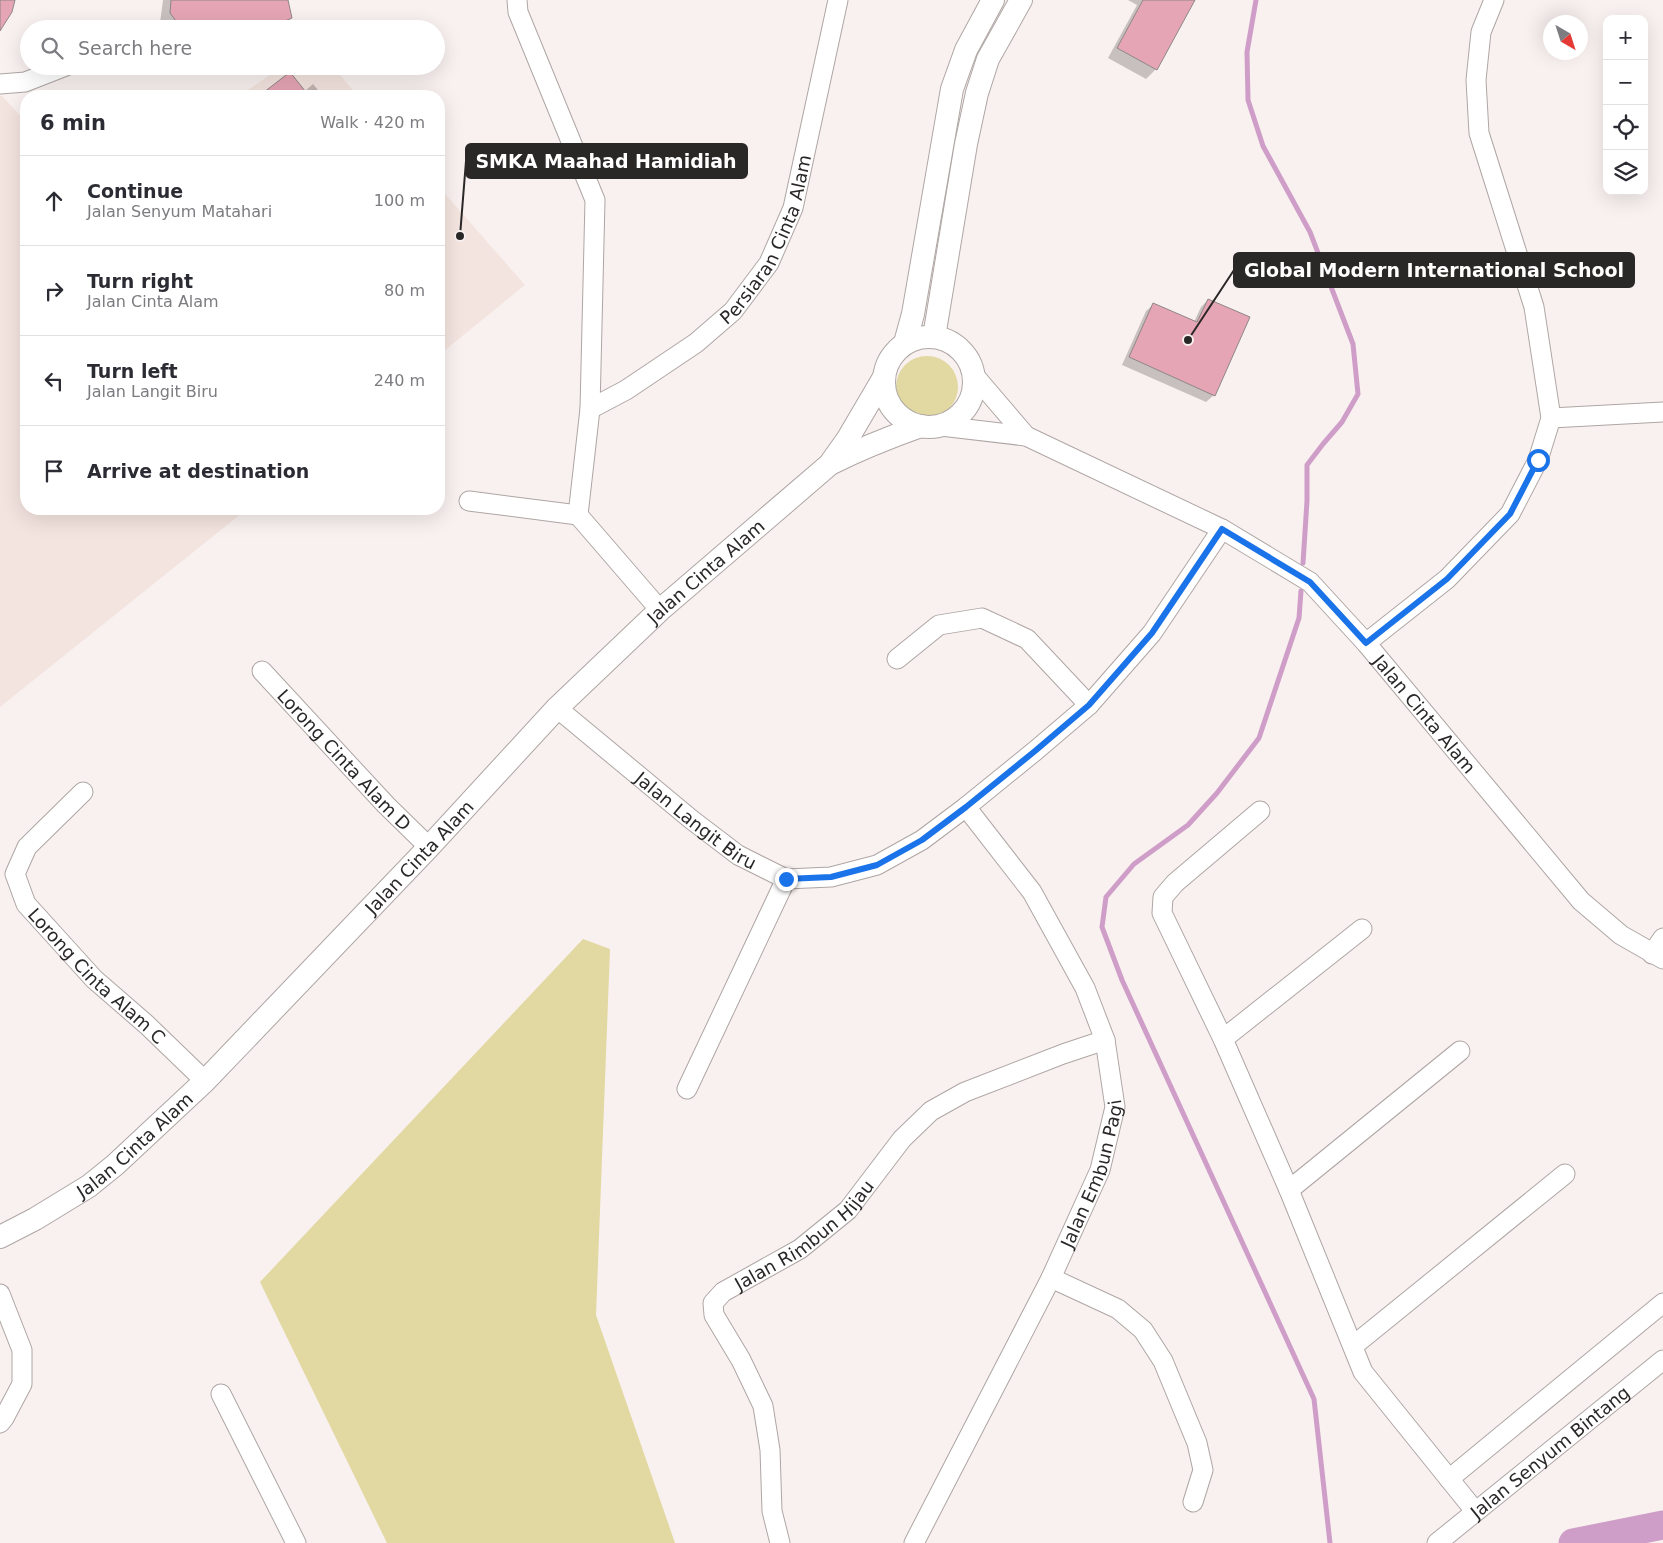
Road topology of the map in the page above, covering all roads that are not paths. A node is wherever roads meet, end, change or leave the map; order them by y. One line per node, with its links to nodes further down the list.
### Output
1 (517, 0): 12 (street)
2 (838, 0): 12 (street, Persiaran Cinta Alam)
3 (993, 0): 9 (street)
4 (1021, 0): 8 (street)
5 (1494, 0): 14 (street)
6 (44, 75): 7 (street)
7 (0, 84)
8 (934, 337): 9 (street); 10 (street)
9 (905, 343): 11 (street)
10 (973, 374): 15 (street); 16 (street, Jalan Cinta Alam)
11 (884, 377): 15 (street); 17 (street, Jalan Cinta Alam)
12 (590, 409): 19 (street)
13 (1663, 412): 14 (street)
14 (1551, 418): 22 (street)
15 (931, 426): 16 (street, Jalan Cinta Alam); 17 (street, Jalan Cinta Alam)
16 (1026, 436): 20 (street, Jalan Cinta Alam)
17 (830, 464): 21 (street, Jalan Cinta Alam)
18 (469, 501): 19 (street)
19 (578, 515): 21 (street)
20 (1222, 529): 22 (street, Jalan Cinta Alam); 25 (street, Jalan Langit Biru)
21 (660, 610): 26 (street, Jalan Cinta Alam)
22 (1366, 643): 34 (street, Jalan Cinta Alam)
23 (897, 659): 25 (street)
24 (262, 671): 30 (street, Lorong Cinta Alam D)
25 (1089, 705): 28 (street, Jalan Langit Biru)
26 (557, 708): 30 (street, Jalan Cinta Alam); 31 (street, Jalan Langit Biru)
27 (83, 792): 38 (street, Lorong Cinta Alam C)
28 (966, 807): 31 (street, Jalan Langit Biru); 36 (street, Jalan Embun Pagi)
29 (1260, 811): 35 (street)
30 (429, 847): 38 (street, Jalan Cinta Alam)
31 (786, 879): 39 (street)
32 (1362, 929): 35 (street)
33 (1663, 938): 34 (street)
34 (1657, 956)
35 (1224, 1039): 41 (street)
36 (1105, 1040): 43 (street, Jalan Embun Pagi); 54 (street, Jalan Rimbun Hijau)
37 (1460, 1051): 41 (street)
38 (205, 1081): 42 (street, Jalan Cinta Alam)
39 (688, 1089)
40 (1564, 1174): 46 (street)
41 (1289, 1190): 46 (street)
42 (0, 1237)
43 (1051, 1278): 51 (street); 55 (street, Jalan Embun Pagi)
44 (0, 1294): 49 (street)
45 (1663, 1303): 50 (street)
46 (1353, 1346): 50 (street)
47 (1663, 1360): 52 (street, Jalan Senyum Bintang)
48 (221, 1394): 53 (street)
49 (0, 1423)
50 (1449, 1479): 52 (street)
51 (1193, 1502)
52 (1475, 1511): 56 (street, Jalan Senyum Bintang)
53 (296, 1543)
54 (780, 1543)
55 (914, 1543)
56 (1437, 1543)

